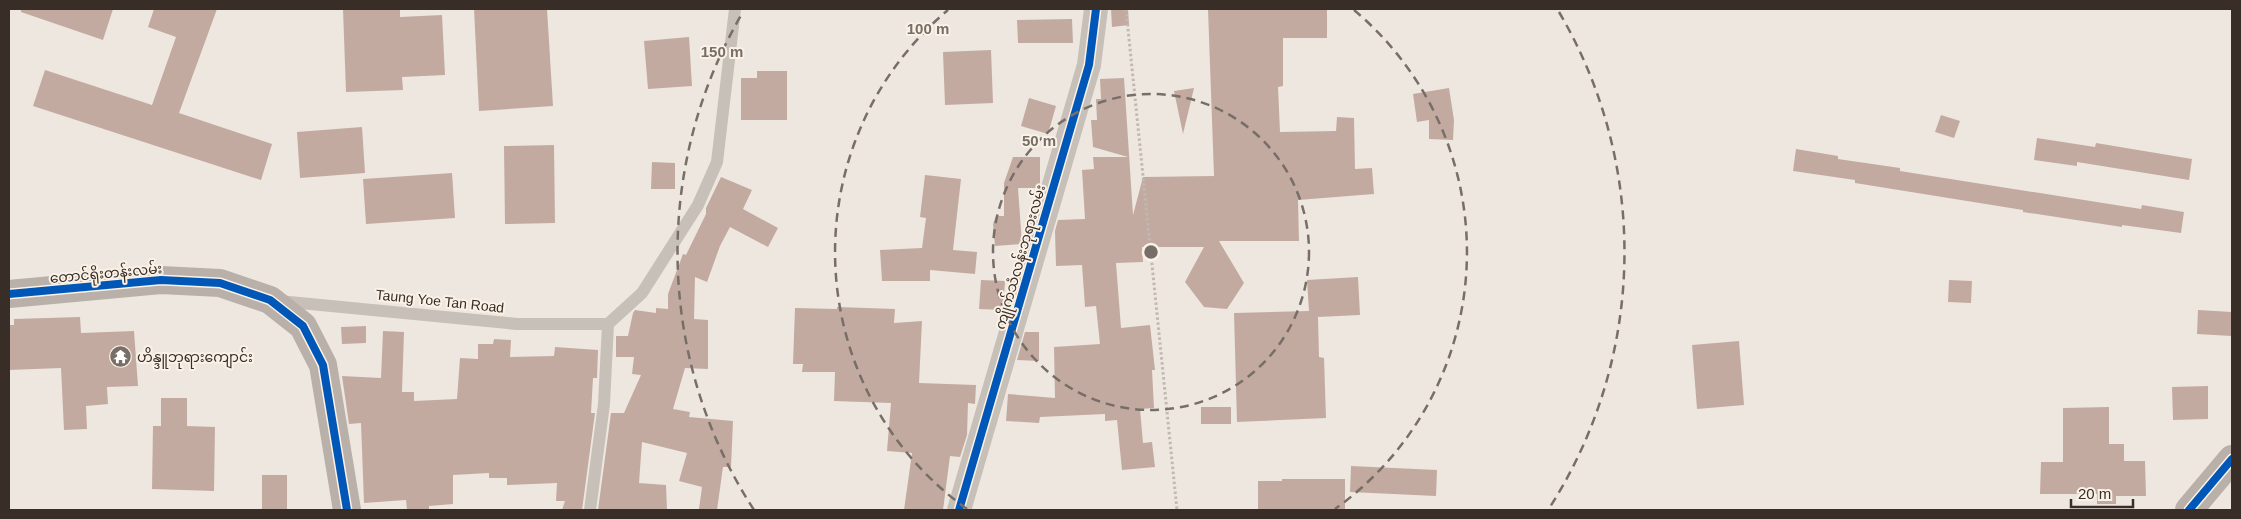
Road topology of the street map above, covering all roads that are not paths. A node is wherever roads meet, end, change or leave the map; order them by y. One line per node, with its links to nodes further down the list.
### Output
1 (735, 9): 5 (lane)
2 (1096, 9): 9 (street, ကျိုက်သံလန်းဘုရားလမ်း)
3 (9, 294): 4 (street, တောင်ရိုးတန်းလမ်း)
4 (270, 300): 5 (lane, Taung Yoe Tan Road); 7 (street, တောင်ရိုးတန်းလမ်း)
5 (608, 324): 8 (lane)
6 (2232, 459): 10 (street)
7 (348, 510)
8 (590, 510)
9 (959, 510)
10 (2189, 510)

